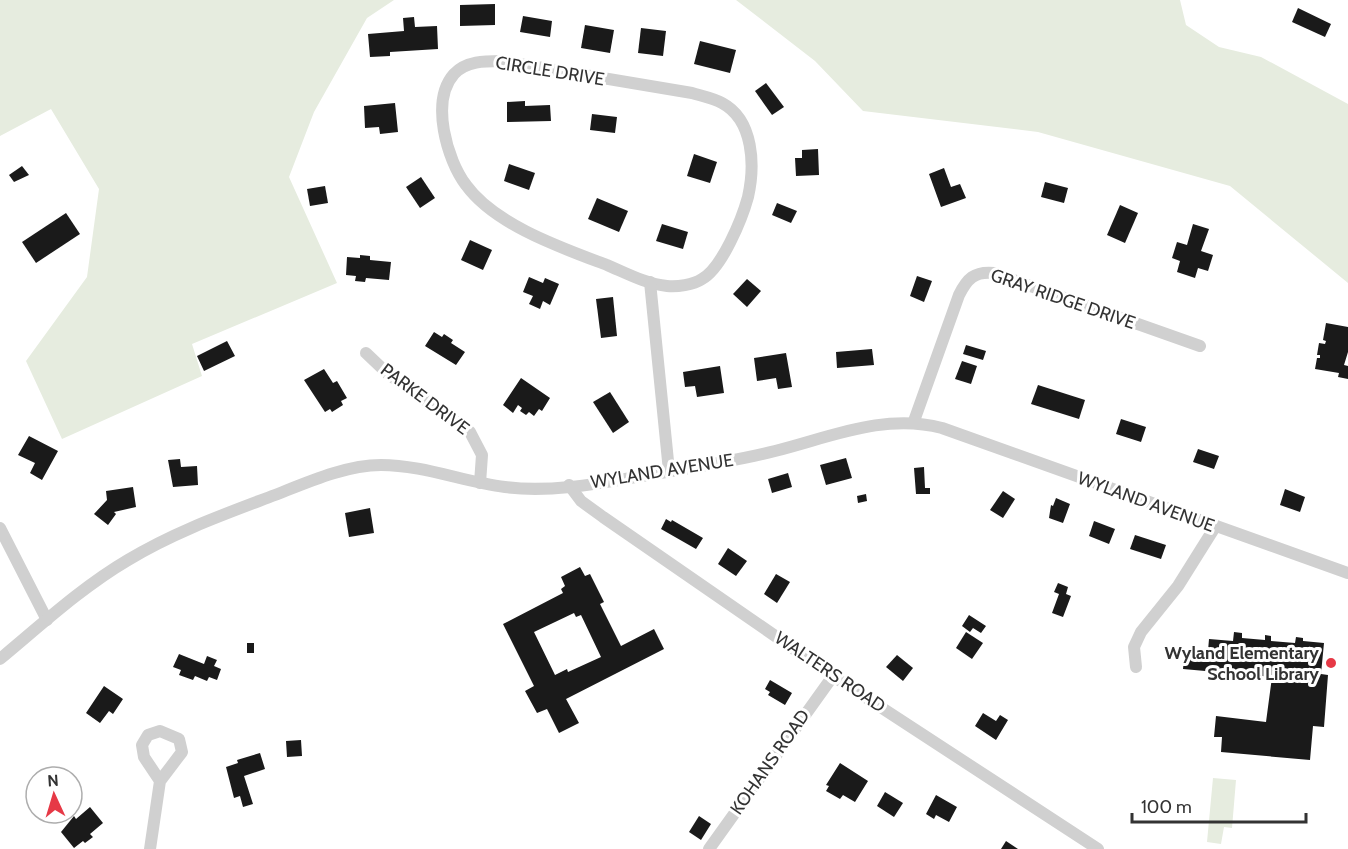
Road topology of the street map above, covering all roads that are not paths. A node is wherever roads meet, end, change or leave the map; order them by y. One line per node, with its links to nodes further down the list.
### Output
1 (650, 282): 1 (street, CIRCLE DRIVE); 5 (street)
2 (1200, 346): 4 (street, GRAY RIDGE DRIVE)
3 (366, 353): 6 (street, PARKE DRIVE)
4 (914, 421): 5 (street, WYLAND AVENUE); 8 (street, WYLAND AVENUE)
5 (669, 471): 7 (street, WYLAND AVENUE)
6 (480, 483): 7 (street, WYLAND AVENUE); 11 (street, WYLAND AVENUE)
7 (569, 485): 14 (street, WALTERS ROAD)
8 (1215, 527): 10 (street, WYLAND AVENUE); 13 (street)
9 (0, 528): 11 (street)
10 (1348, 573)
11 (47, 620): 12 (street, WYLAND AVENUE)
12 (0, 659)
13 (1136, 667)
14 (833, 676): 17 (street, KOHANS ROAD); 18 (street, WALTERS ROAD)
15 (160, 781): 16 (street)
16 (150, 849)
17 (709, 849)
18 (1098, 849)

